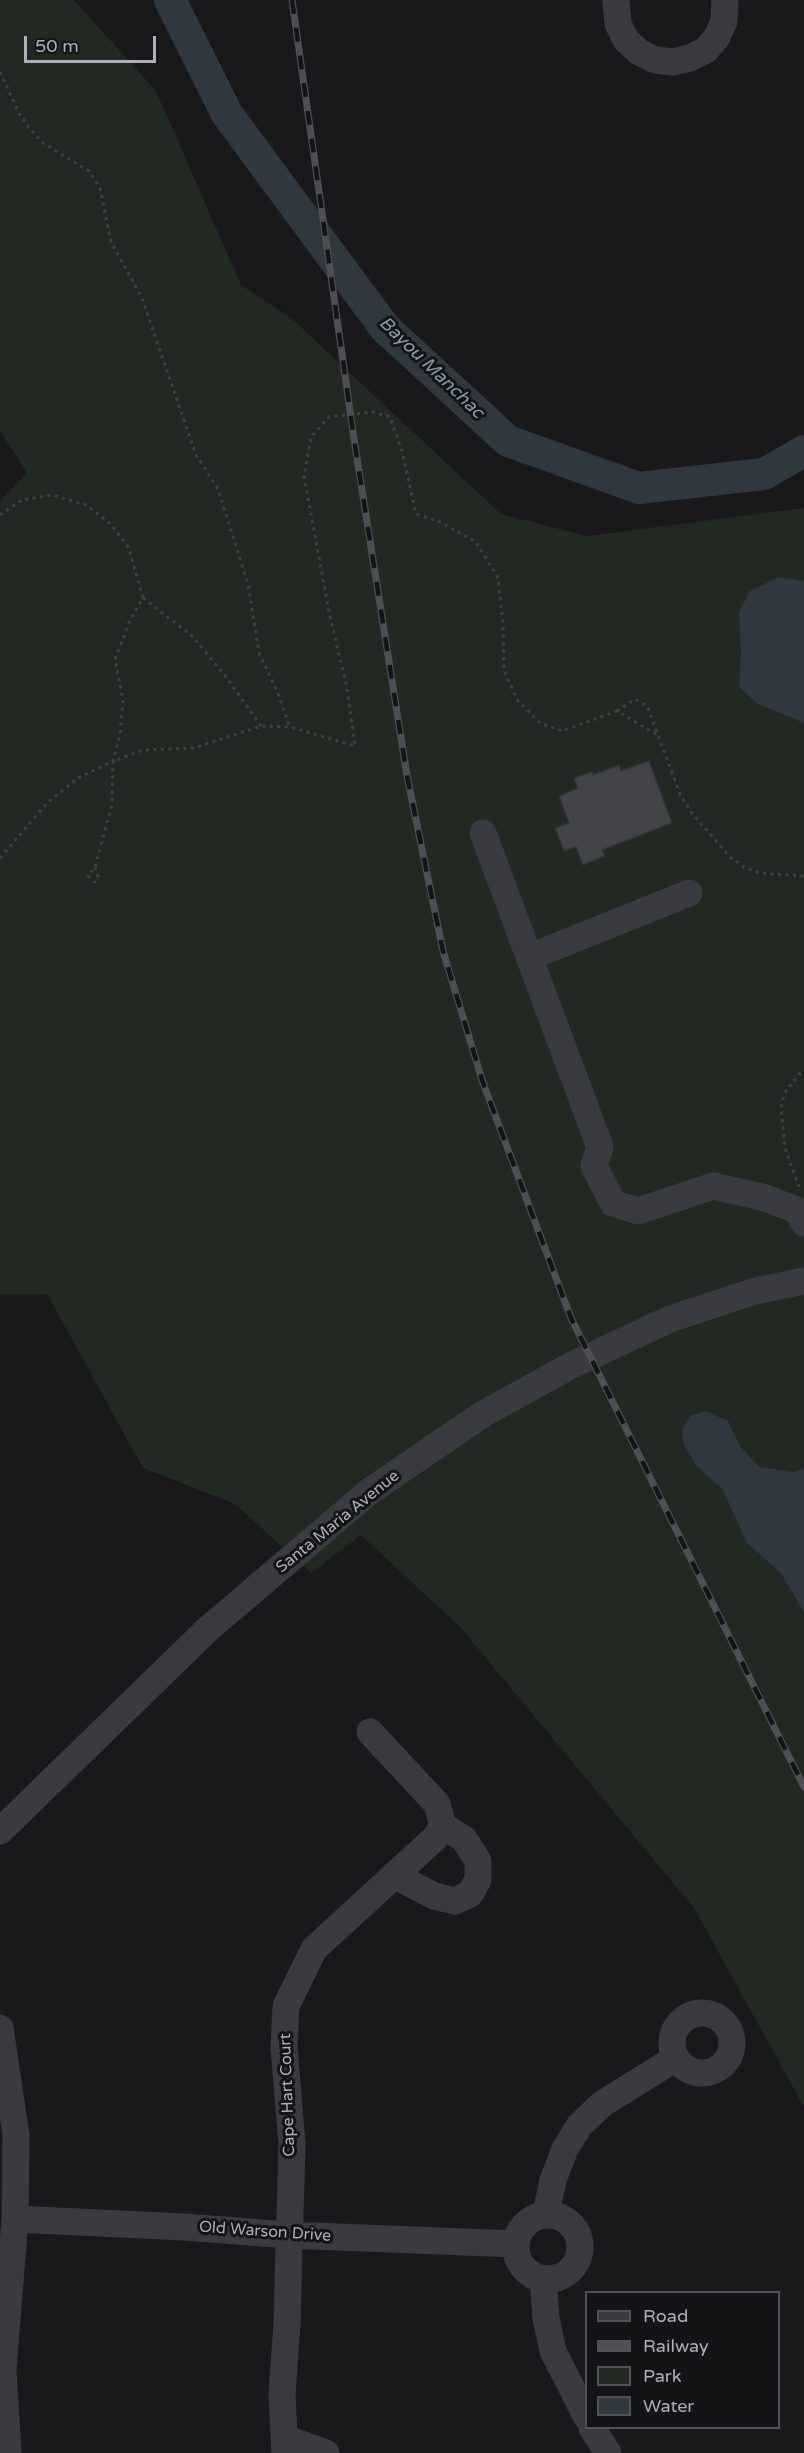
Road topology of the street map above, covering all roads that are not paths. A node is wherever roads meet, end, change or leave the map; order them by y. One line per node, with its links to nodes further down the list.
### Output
1 (616, 0): 2 (street)
2 (725, 0)
3 (483, 833): 5 (street)
4 (689, 893): 5 (street)
5 (530, 957): 6 (street)
6 (804, 1223)
7 (804, 1281): 10 (street, Santa Maria Avenue)
8 (370, 1731): 9 (street)
9 (443, 1826): 11 (street, Cape Hart Court); 11 (street)
10 (0, 1831)
11 (394, 1875): 16 (street, Cape Hart Court)
12 (0, 2028): 15 (street)
13 (676, 2058): 14 (street)
14 (546, 2214): 17 (street); 18 (street)
15 (15, 2219): 16 (street, Old Warson Drive); 22 (street)
16 (288, 2235): 17 (street, Old Warson Drive); 21 (street, Cape Hart Court)
17 (516, 2244): 18 (street)
18 (543, 2279): 19 (street)
19 (585, 2414)
20 (593, 2429): 24 (street)
21 (285, 2446): 23 (street, Cape Hart Court)
22 (8, 2453)
23 (326, 2453)
24 (608, 2453)

